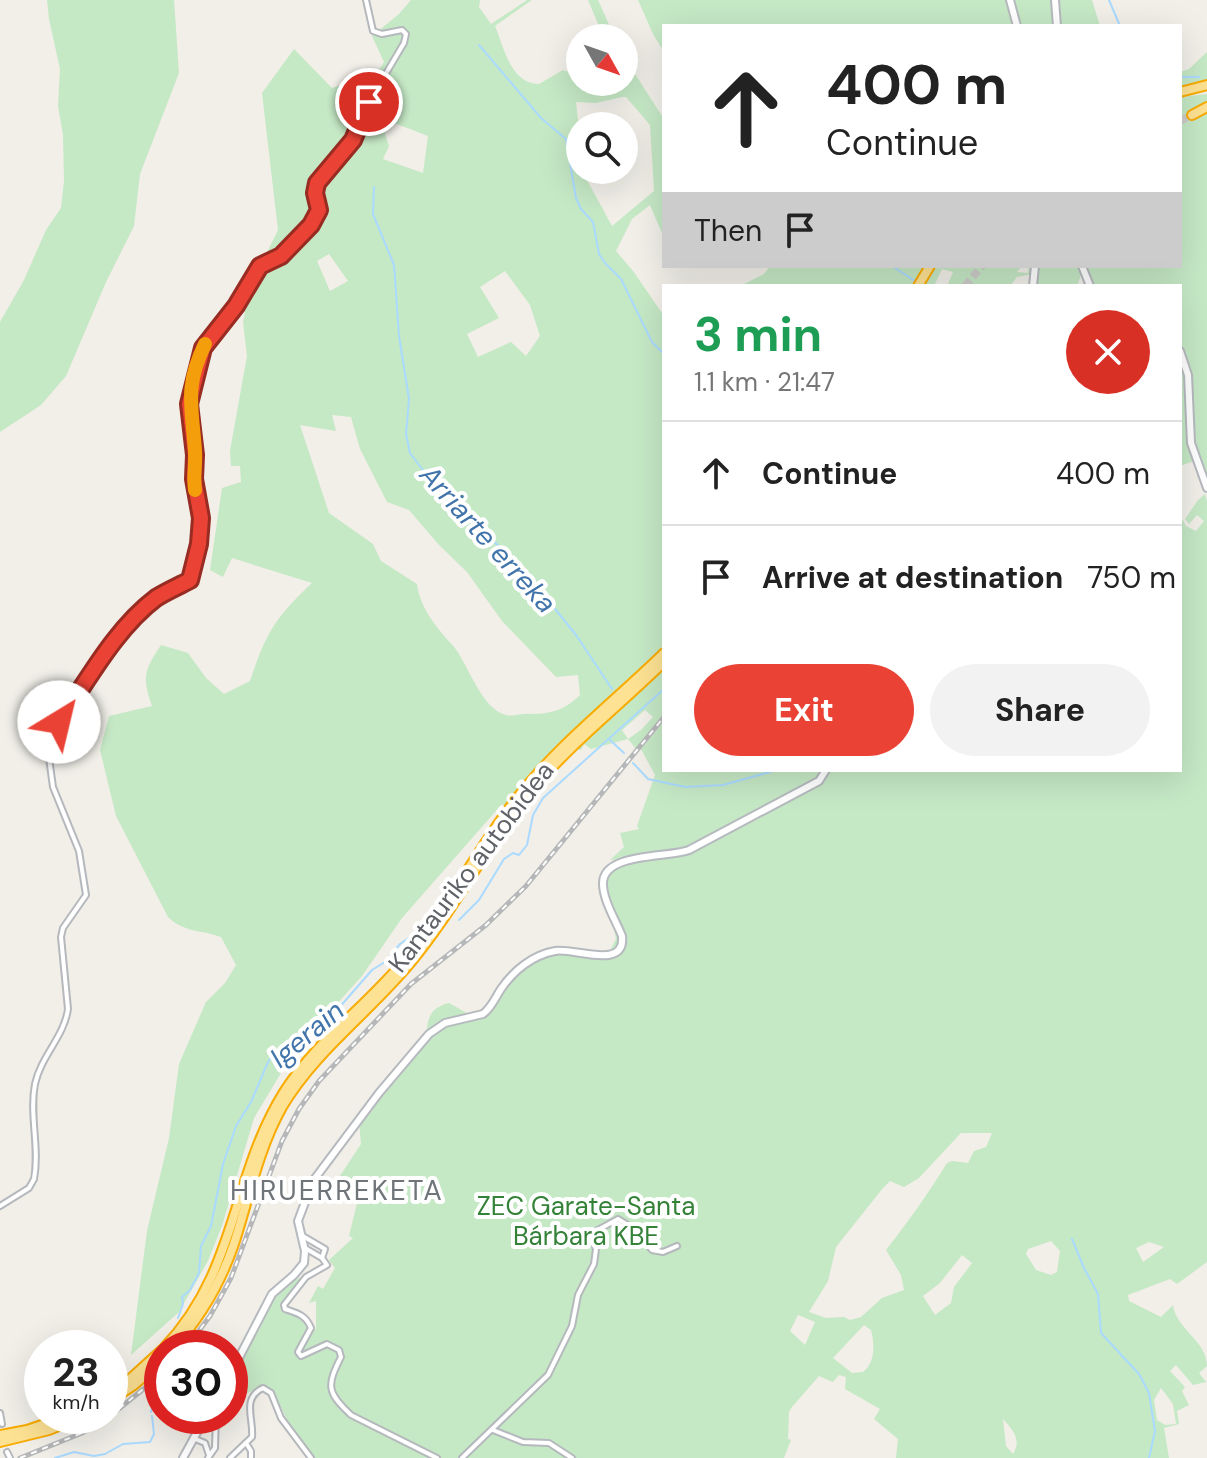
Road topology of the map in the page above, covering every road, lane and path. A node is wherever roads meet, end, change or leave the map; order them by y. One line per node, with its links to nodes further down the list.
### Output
1 (366, 0): 15 (street)
2 (1010, 0): 4 (main road)
3 (1055, 0): 5 (main road)
4 (1016, 24)
5 (1057, 24)
6 (1207, 85): 7 (highway)
7 (1182, 91)
8 (1207, 107): 9 (highway)
9 (1192, 115)
10 (1182, 357): 11 (main road)
11 (1207, 488)
12 (662, 655): 22 (highway, Kantauriko autobidea)
13 (662, 664): 23 (highway, Kantauriko autobidea)
14 (825, 772): 16 (main road)
15 (0, 1206)
16 (300, 1235): 18 (main road); 20 (street)
17 (677, 1246): 31 (street)
18 (304, 1247): 19 (street); 21 (main road)
19 (315, 1255): 20 (street); 21 (street)
20 (322, 1258): 46 (street)
21 (304, 1261): 24 (main road)
22 (179, 1330)
23 (187, 1330)
24 (248, 1340)
25 (144, 1366): 27 (highway, Kantauriko autobidea)
26 (144, 1376): 28 (highway)
27 (128, 1381)
28 (128, 1389)
29 (0, 1413): 30 (street)
30 (2, 1424)
31 (493, 1430): 47 (street); 48 (street)
32 (24, 1431): 35 (highway)
33 (33, 1434): 38 (highway)
34 (196, 1434): 37 (main road)
35 (0, 1435)
36 (214, 1437): 39 (street); 42 (street)
37 (193, 1438): 39 (street); 41 (main road)
38 (0, 1442)
39 (205, 1443): 42 (street)
40 (246, 1443): 43 (street); 44 (street); 45 (street)
41 (183, 1458)
42 (208, 1458)
43 (230, 1458)
44 (251, 1458)
45 (311, 1458)
46 (437, 1458)
47 (462, 1458)
48 (572, 1458)

